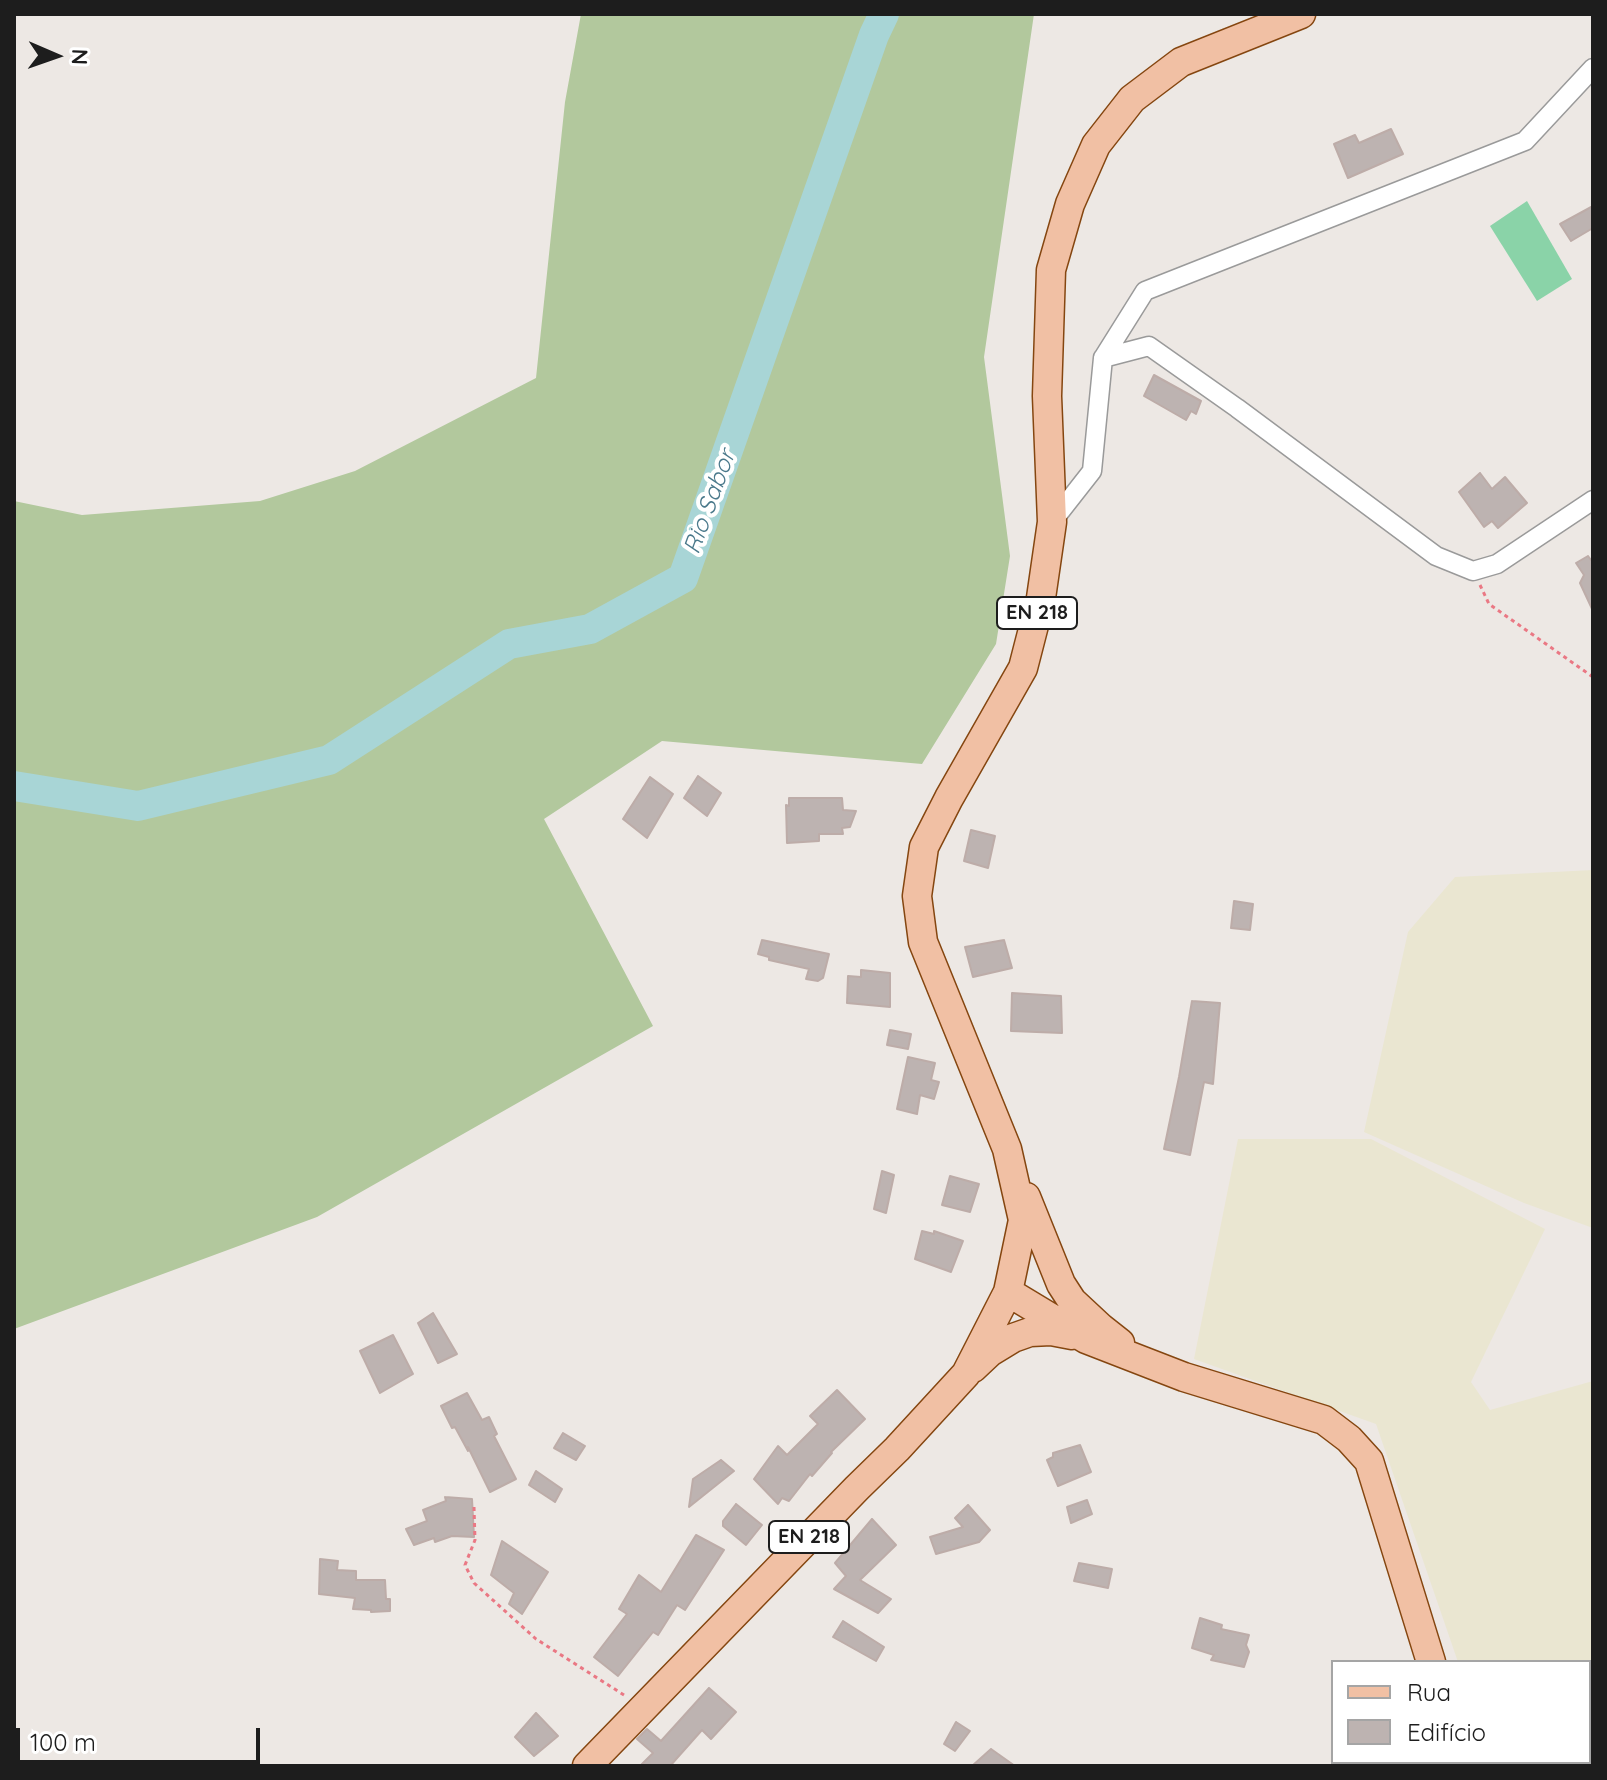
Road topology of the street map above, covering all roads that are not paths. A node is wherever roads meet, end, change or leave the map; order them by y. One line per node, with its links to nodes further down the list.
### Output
1 (1301, 14): 5 (main road, EN 218)
2 (1593, 68): 3 (street)
3 (1103, 358): 4 (street); 5 (street)
4 (1593, 500)
5 (1052, 522): 6 (main road, EN 218)
6 (1007, 1149): 7 (main road, EN 218); 8 (main road)
7 (1008, 1292): 8 (main road); 9 (main road); 11 (main road, EN 218)
8 (1072, 1301): 10 (main road)
9 (1086, 1339): 10 (main road); 11 (main road)
10 (1166, 1370): 12 (main road)
11 (966, 1374): 13 (main road, EN 218)
12 (1430, 1660)
13 (587, 1766)

